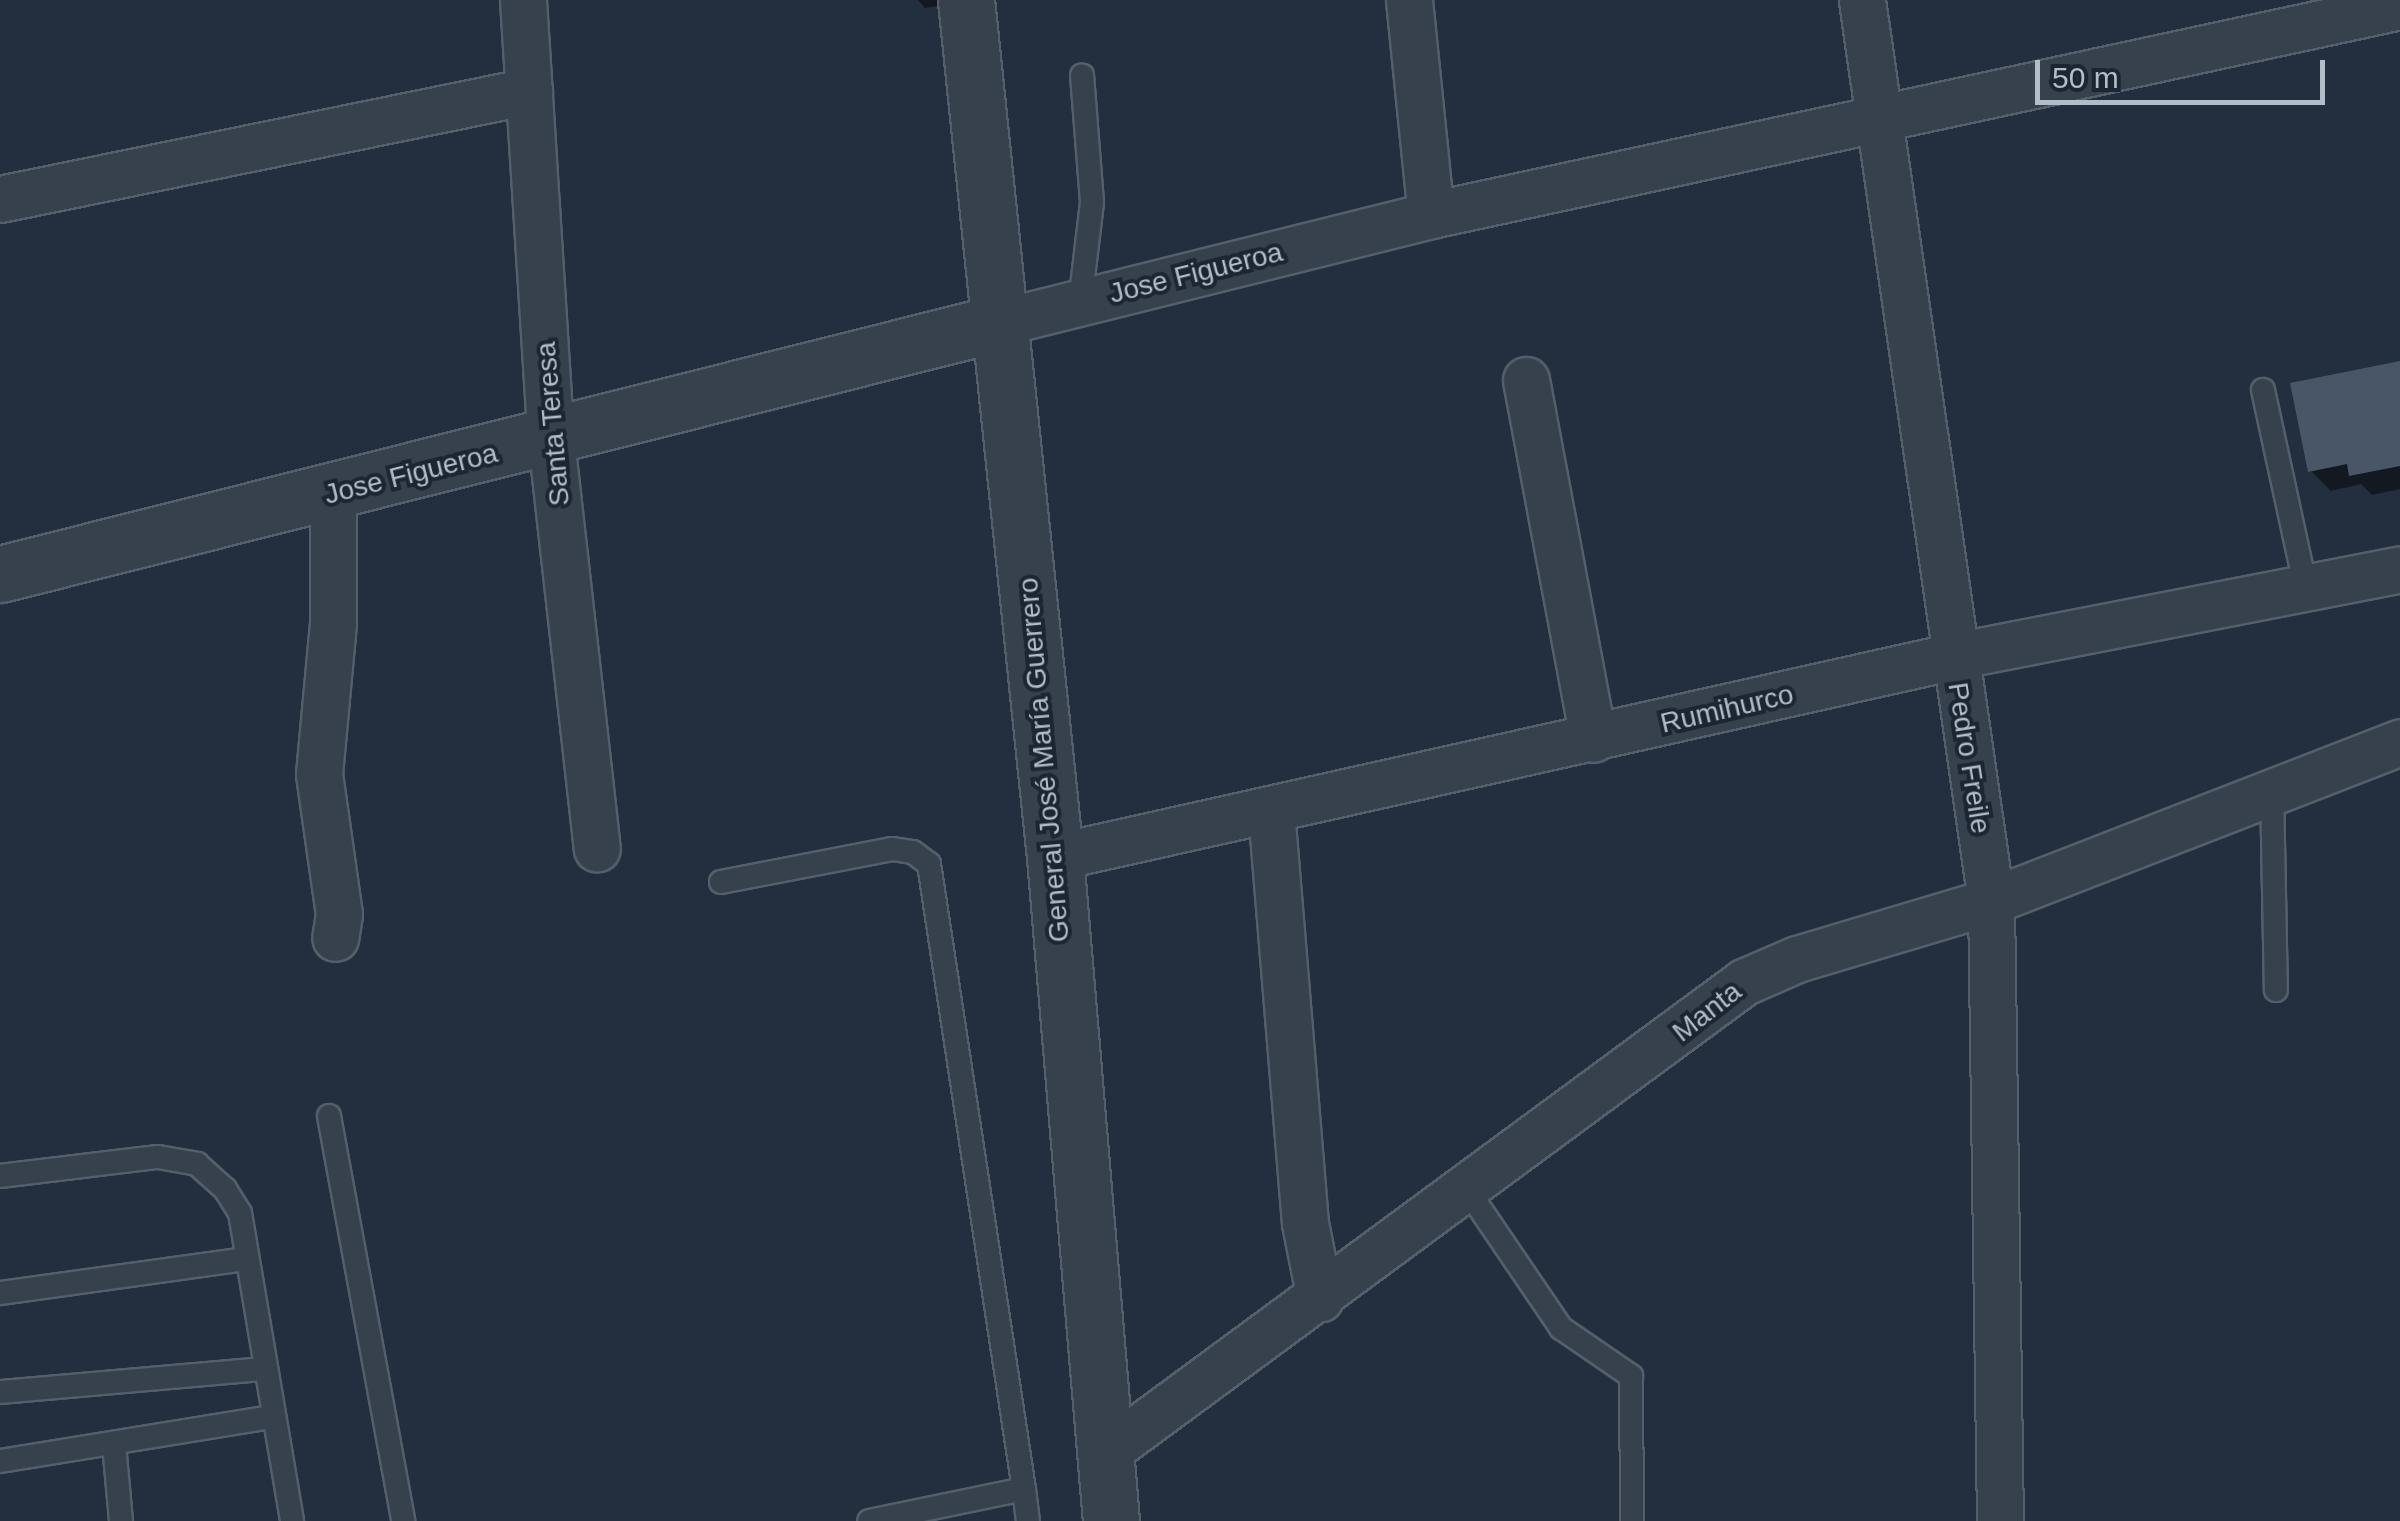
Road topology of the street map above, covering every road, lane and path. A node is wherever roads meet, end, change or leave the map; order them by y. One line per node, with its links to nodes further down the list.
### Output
1 (523, 0): 7 (street, Santa Teresa)
2 (966, 0): 12 (street, General José María Guerrero)
3 (1409, 0): 10 (street)
4 (1862, 0): 8 (street, Pedro Freile)
5 (2400, 6): 8 (street, Jose Figueroa)
6 (1082, 75): 11 (lane)
7 (530, 91): 9 (street); 15 (street, Santa Teresa)
8 (1875, 119): 10 (street, Jose Figueroa); 20 (street, Pedro Freile)
9 (0, 200)
10 (1431, 215): 11 (street, Jose Figueroa)
11 (1080, 302): 12 (street, Jose Figueroa)
12 (1002, 322): 15 (street, Jose Figueroa); 26 (street, General José María Guerrero)
13 (1526, 380): 21 (street)
14 (2263, 390): 19 (lane)
15 (551, 440): 16 (street, Jose Figueroa); 25 (street, Santa Teresa)
16 (332, 494): 18 (street, Jose Figueroa); 29 (street)
17 (2400, 569): 19 (street, Rumihurco)
18 (0, 574)
19 (2304, 584): 20 (street, Rumihurco)
20 (1954, 656): 21 (street, Rumihurco); 28 (street, Pedro Freile)
21 (1593, 739): 24 (street, Rumihurco)
22 (2400, 742): 23 (street, Manta)
23 (2272, 788): 28 (street, Manta); 30 (lane)
24 (1271, 810): 26 (street, Rumihurco); 36 (street)
25 (596, 848)
26 (1055, 857): 41 (street, General José María Guerrero)
27 (721, 882): 43 (lane)
28 (1991, 902): 33 (street, Manta); 51 (street, Pedro Freile)
29 (335, 938)
30 (2276, 990)
31 (329, 1116): 46 (lane)
32 (0, 1176): 34 (lane)
33 (1468, 1191): 36 (street, Manta); 50 (lane)
34 (246, 1259): 35 (lane); 37 (lane)
35 (0, 1293)
36 (1320, 1299): 41 (street, Manta)
37 (262, 1370): 38 (lane); 39 (lane)
38 (0, 1392)
39 (272, 1417): 40 (lane); 45 (lane)
40 (114, 1444): 42 (lane); 44 (lane)
41 (1104, 1454): 49 (street, General José María Guerrero)
42 (0, 1461)
43 (1024, 1490): 47 (lane); 48 (lane)
44 (121, 1521)
45 (292, 1521)
46 (403, 1521)
47 (869, 1521)
48 (1028, 1521)
49 (1111, 1521)
50 (1632, 1521)
51 (2000, 1521)

